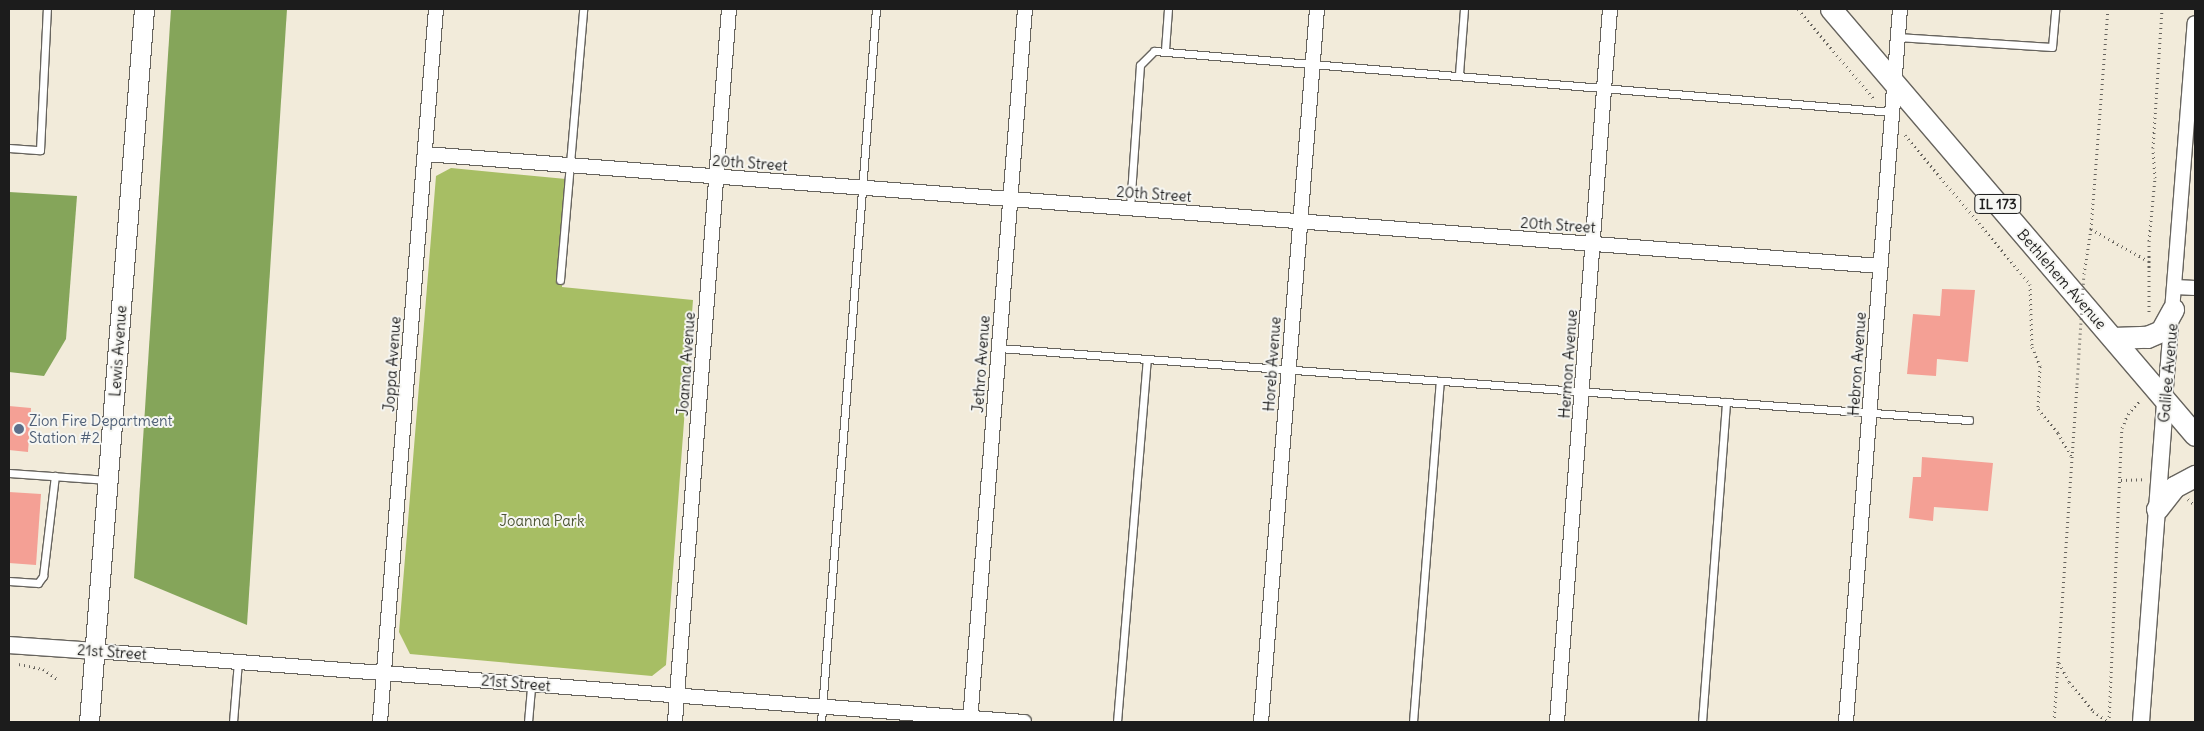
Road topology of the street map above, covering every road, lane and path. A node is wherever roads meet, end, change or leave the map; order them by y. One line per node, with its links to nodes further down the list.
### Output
1 (48, 9): 27 (lane)
2 (144, 9): 60 (main road, Lewis Avenue)
3 (436, 9): 28 (street, Joppa Avenue)
4 (583, 9): 29 (lane)
5 (729, 9): 30 (street, Joanna Avenue)
6 (876, 9): 31 (lane)
7 (1025, 9): 32 (street, Jethro Avenue)
8 (1168, 9): 20 (lane)
9 (1317, 9): 21 (street, Horeb Avenue)
10 (1464, 9): 22 (lane)
11 (1610, 9): 24 (street, Hermon Avenue)
12 (1798, 9): 25 (path)
13 (1831, 9): 23 (main road, Bethlehem Avenue / IL 173)
14 (1900, 9): 19 (street, Hebron Avenue)
15 (2055, 9): 19 (lane)
16 (2108, 9): 35 (path)
17 (2162, 9): 37 (path)
18 (2195, 23): 26 (street, Galilee Avenue)
19 (1898, 37): 23 (street, Hebron Avenue)
20 (1165, 50): 21 (lane); 33 (lane)
21 (1313, 62): 22 (lane); 34 (street, Horeb Avenue)
22 (1459, 74): 24 (lane)
23 (1894, 83): 25 (street, Hebron Avenue); 44 (main road, Bethlehem Avenue / IL 173)
24 (1604, 86): 25 (lane); 36 (street, Hermon Avenue)
25 (1891, 115): 38 (street, Hebron Avenue); 56 (path)
26 (2191, 134): 40 (street, Galilee Avenue)
27 (9, 148)
28 (425, 154): 29 (street, 20th Street); 70 (street, Joppa Avenue)
29 (572, 165): 30 (street, 20th Street); 39 (lane)
30 (717, 176): 31 (street, 20th Street); 73 (street, Joanna Avenue)
31 (863, 187): 32 (street, 20th Street); 74 (lane)
32 (1010, 199): 33 (street, 20th Street); 45 (street, Jethro Avenue)
33 (1130, 208): 34 (street, 20th Street)
34 (1299, 221): 36 (street, 20th Street); 47 (street, Horeb Avenue)
35 (2091, 229): 37 (path); 56 (path, bridge)
36 (1593, 244): 38 (street, 20th Street); 49 (street, Hermon Avenue)
37 (2149, 262): 43 (path)
38 (1880, 266): 53 (street, Hebron Avenue)
39 (560, 280)
40 (2175, 287): 41 (street); 42 (street, Galilee Avenue)
41 (2195, 288)
42 (2173, 309): 44 (main road); 51 (street, Galilee Avenue)
43 (2150, 322)
44 (2112, 338): 51 (main road, Bethlehem Avenue / IL 173)
45 (999, 348): 46 (lane); 75 (street, Jethro Avenue)
46 (1147, 359): 47 (lane); 83 (lane)
47 (1288, 369): 48 (lane); 84 (street, Horeb Avenue)
48 (1440, 381): 49 (lane); 85 (lane)
49 (1582, 392): 52 (lane); 86 (street, Hermon Avenue)
50 (2142, 398): 61 (path)
51 (2165, 400): 55 (main road, Bethlehem Avenue / IL 173); 63 (street, Galilee Avenue)
52 (1726, 402): 53 (lane); 87 (lane)
53 (1869, 413): 54 (lane); 88 (street, Hebron Avenue)
54 (1969, 420)
55 (2195, 435)
56 (2072, 457): 67 (path)
57 (9, 472): 58 (lane)
58 (55, 476): 60 (lane); 64 (lane)
59 (2195, 476): 63 (main road)
60 (108, 480): 66 (main road, Lewis Avenue)
61 (2120, 480): 62 (path); 90 (path)
62 (2147, 480)
63 (2157, 509): 91 (street, Galilee Avenue)
64 (9, 581)
65 (9, 644): 66 (street, 21st Street)
66 (95, 651): 68 (street, 21st Street); 76 (main road, Lewis Avenue)
67 (2058, 661): 89 (path); 90 (path)
68 (238, 662): 70 (street, 21st Street); 77 (lane)
69 (9, 663): 71 (path)
70 (384, 672): 72 (street, 21st Street); 78 (street, Joppa Avenue)
71 (59, 680)
72 (531, 684): 73 (street, 21st Street); 79 (lane)
73 (677, 696): 74 (street, 21st Street); 80 (street, Joanna Avenue)
74 (822, 707): 75 (street, 21st Street); 81 (lane)
75 (970, 720): 82 (street, 21st Street)
76 (90, 722)
77 (233, 722)
78 (380, 722)
79 (528, 722)
80 (675, 722)
81 (821, 722)
82 (1024, 722)
83 (1117, 722)
84 (1261, 722)
85 (1412, 722)
86 (1557, 722)
87 (1702, 722)
88 (1846, 722)
89 (2054, 722)
90 (2109, 722)
91 (2141, 722)

